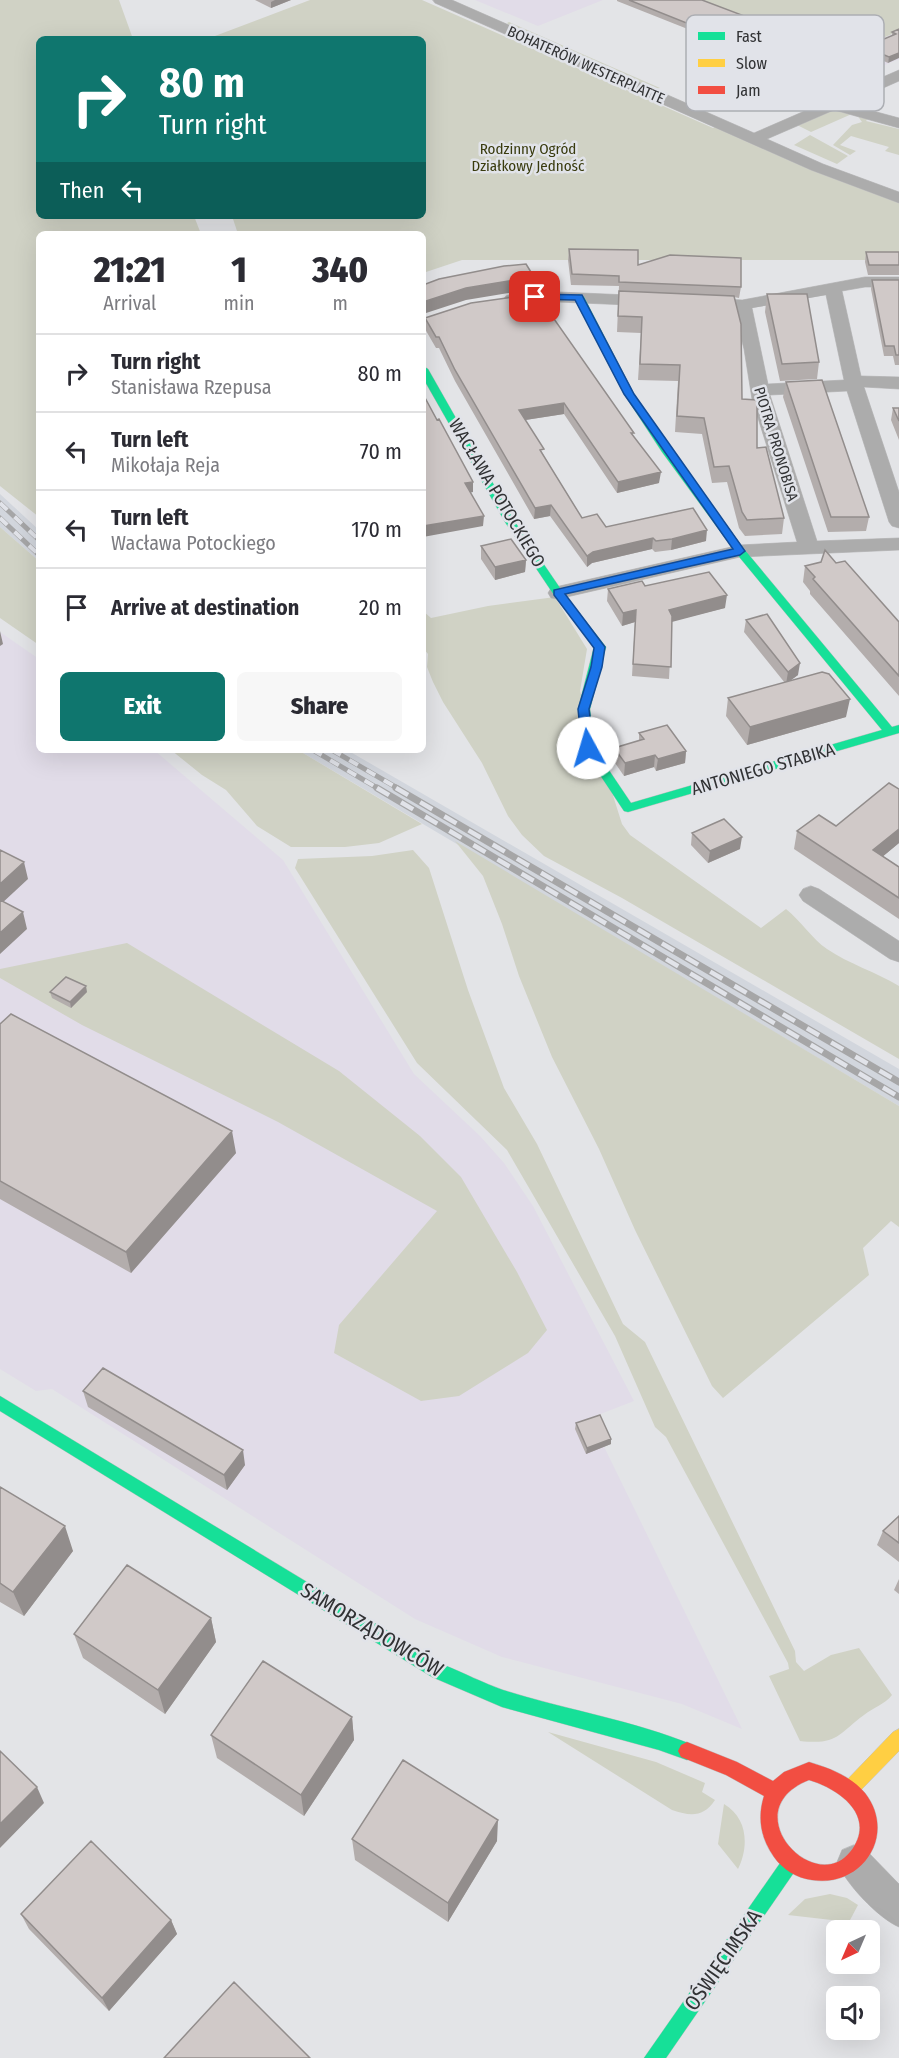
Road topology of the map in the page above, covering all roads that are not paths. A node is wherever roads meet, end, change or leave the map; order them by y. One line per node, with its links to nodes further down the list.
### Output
1 (440, 0): 4 (street, BOHATERÓW WESTERPLATTE)
2 (899, 75): 3 (street)
3 (884, 81)
4 (686, 109)
5 (692, 111): 9 (street, BOHATERÓW WESTERPLATTE)
6 (816, 111): 9 (street)
7 (856, 111): 8 (street)
8 (899, 123)
9 (755, 139): 10 (street, BOHATERÓW WESTERPLATTE)
10 (899, 198)
11 (899, 282): 12 (street)
12 (833, 289): 15 (street); 17 (street)
13 (579, 297): 14 (street); 15 (street); 23 (street)
14 (490, 304)
15 (742, 305): 19 (street, PIOTRA PRONOBISA)
16 (426, 374): 24 (street, WACŁAWA POTOCKIEGO)
17 (853, 383): 18 (street); 19 (street); 20 (street)
18 (899, 383)
19 (759, 390): 22 (street, PIOTRA PRONOBISA)
20 (899, 522)
21 (899, 544): 22 (street)
22 (809, 547): 23 (street)
23 (740, 551): 24 (street); 25 (street)
24 (558, 593): 26 (street, WACŁAWA POTOCKIEGO)
25 (894, 730): 26 (street, ANTONIEGO STABIKA)
26 (628, 808)
27 (811, 895): 28 (street)
28 (899, 953)
29 (0, 1403): 32 (street, SAMORZĄDOWCÓW)
30 (899, 1738): 31 (street)
31 (851, 1788): 32 (street); 34 (street)
32 (774, 1792): 33 (street)
33 (791, 1862): 34 (street); 36 (street, OŚWIĘCIMSKA)
34 (854, 1862): 35 (street)
35 (899, 1909)
36 (654, 2058)

